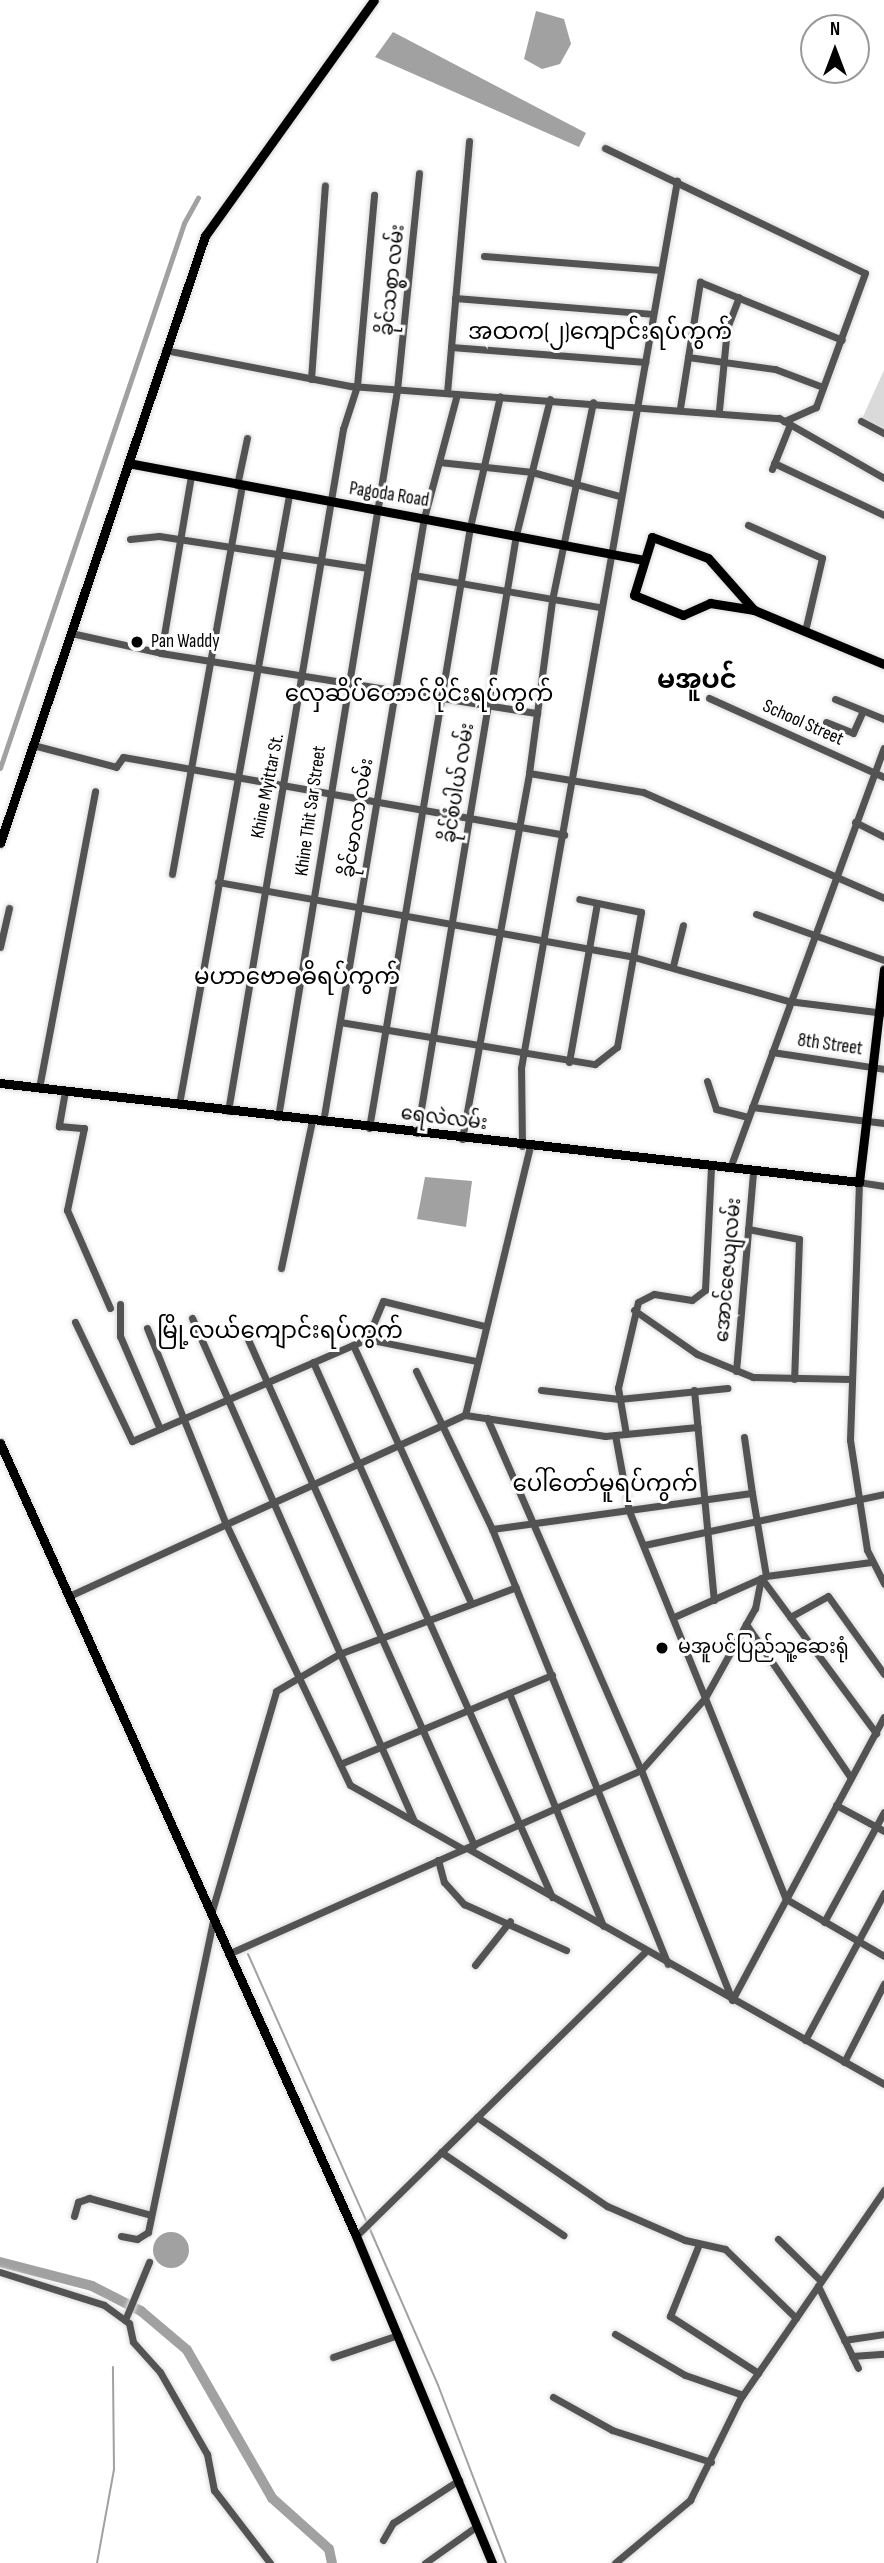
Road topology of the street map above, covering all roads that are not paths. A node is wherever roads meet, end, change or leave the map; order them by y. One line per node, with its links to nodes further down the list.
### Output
1 (374, 0): 15 (main road)
2 (469, 141): 11 (street)
3 (606, 148): 5 (street)
4 (419, 173): 22 (street, ခိုင်သစ္စာ လမ်း)
5 (677, 181): 9 (street); 13 (street)
6 (325, 186): 19 (street)
7 (374, 195): 20 (street, Khine Myittar St.)
8 (484, 256): 9 (street)
9 (660, 270): 12 (street)
10 (739, 297): 13 (street); 16 (street); 17 (street)
11 (455, 298): 12 (street); 14 (street)
12 (652, 314): 18 (street)
13 (842, 340): 21 (street)
14 (451, 347): 18 (street); 23 (street)
15 (165, 350): 19 (street); 36 (main road)
16 (688, 357): 17 (street); 29 (street)
17 (723, 361): 21 (street); 30 (street)
18 (645, 362): 28 (street)
19 (311, 379): 20 (street)
20 (358, 386): 22 (street); 45 (street, Khine Myittar St.)
21 (823, 387): 32 (street)
22 (397, 390): 23 (street); 46 (street, ခိုင်သစ္စာ လမ်း)
23 (447, 393): 24 (street)
24 (457, 394): 25 (street); 35 (street, ခိုင်မာလာ လမ်း)
25 (500, 396): 26 (street); 37 (street)
26 (550, 400): 27 (street); 38 (street, ခိုင်စံပါယ် လမ်း)
27 (593, 402): 28 (street); 42 (street)
28 (638, 405): 29 (street); 44 (street)
29 (680, 408): 30 (street)
30 (719, 410): 32 (street)
31 (861, 421): 33 (street)
32 (787, 422): 40 (street); 47 (street)
33 (884, 433)
34 (247, 438): 41 (street)
35 (439, 462): 37 (street); 48 (street, ခိုင်မာလာ လမ်း)
36 (128, 463): 39 (main road, Pagoda Road); 68 (main road)
37 (484, 464): 38 (street); 50 (street)
38 (532, 471): 42 (street); 51 (street, ခိုင်စံပါယ် လမ်း)
39 (191, 476): 41 (main road, Pagoda Road); 53 (street)
40 (884, 478)
41 (240, 485): 43 (main road, Pagoda Road); 55 (street)
42 (576, 485): 44 (street); 54 (street)
43 (289, 495): 45 (main road, Pagoda Road); 57 (street)
44 (620, 496): 56 (street)
45 (332, 504): 46 (main road, Pagoda Road); 59 (street, Khine Myittar St.)
46 (377, 511): 48 (main road, Pagoda Road); 60 (street, Khine Thit Sar Street)
47 (884, 515)
48 (424, 518): 50 (main road, Pagoda Road); 61 (street, ခိုင်မာလာ လမ်း)
49 (748, 525): 67 (street)
50 (470, 527): 51 (main road, Pagoda Road); 62 (street)
51 (516, 535): 54 (main road, Pagoda Road); 63 (street, ခိုင်စံပါယ် လမ်း)
52 (130, 539): 53 (street)
53 (180, 541): 55 (street); 69 (street)
54 (564, 544): 56 (main road, Pagoda Road); 64 (street)
55 (230, 549): 57 (street); 70 (street)
56 (609, 553): 58 (main road, Pagoda Road); 65 (street)
57 (277, 555): 59 (street); 72 (street)
58 (644, 560): 66 (main road); 66 (main road)
59 (323, 563): 60 (street); 73 (street, Khine Myittar St.)
60 (367, 568): 74 (street, Khine Thit Sar Street)
61 (414, 575): 62 (street); 75 (street, ခိုင်မာလာ လမ်း)
62 (461, 582): 63 (street); 76 (street)
63 (507, 592): 64 (street); 79 (street, ခိုင်စံပါယ် လမ်း)
64 (552, 600): 65 (street); 81 (street)
65 (599, 607): 90 (street)
66 (754, 610): 67 (main road)
67 (805, 631): 71 (main road)
68 (71, 633): 69 (street); 84 (main road)
69 (161, 653): 70 (street)
70 (212, 661): 72 (street); 86 (street)
71 (884, 664)
72 (257, 668): 73 (street); 89 (street)
73 (305, 675): 74 (street); 92 (street, Khine Myittar St.)
74 (347, 681): 75 (street); 94 (street, Khine Thit Sar Street)
75 (395, 689): 76 (street); 95 (street, ခိုင်မာလာ လမ်း)
76 (442, 697): 79 (street); 96 (street)
77 (709, 698): 87 (street, School Street)
78 (835, 699): 80 (street)
79 (488, 704): 81 (street); 97 (street, ခိုင်စံပါယ် လမ်း)
80 (863, 710): 82 (street); 83 (street)
81 (537, 713): 88 (street)
82 (884, 719)
83 (826, 722)
84 (33, 745): 86 (street); 102 (main road)
85 (884, 748): 87 (street)
86 (192, 769): 89 (street); 103 (street)
87 (874, 772): 91 (street, School Street); 98 (street)
88 (529, 773): 90 (street); 99 (street)
89 (237, 776): 92 (street); 105 (street)
90 (573, 777): 100 (street); 104 (street)
91 (884, 777)
92 (285, 785): 94 (street); 106 (street, Khine Myittar St.)
93 (95, 791): 139 (street)
94 (328, 794): 95 (street); 109 (street, Khine Thit Sar Street)
95 (376, 802): 96 (street); 111 (street, ခိုင်မာလာ လမ်း)
96 (422, 810): 97 (street); 114 (street)
97 (469, 820): 99 (street); 115 (street, ခိုင်စံပါယ် လမ်း)
98 (855, 822): 101 (street); 104 (street)
99 (519, 829): 100 (street); 117 (street)
100 (564, 835): 119 (street)
101 (884, 837)
102 (0, 843)
103 (172, 874)
104 (835, 875): 107 (street); 118 (street)
105 (218, 882): 106 (street); 141 (street)
106 (264, 892): 109 (street); 143 (street, Khine Myittar St.)
107 (884, 898)
108 (579, 899): 110 (street)
109 (314, 901): 111 (street); 144 (street, Khine Thit Sar Street)
110 (597, 903): 121 (street); 122 (street)
111 (359, 906): 114 (street); 128 (street, ခိုင်မာလာ လမ်း)
112 (9, 908): 120 (street)
113 (756, 914): 118 (street)
114 (405, 915): 115 (street); 129 (street)
115 (452, 924): 117 (street); 130 (street, ခိုင်စံပါယ် လမ်း)
116 (683, 925): 124 (street)
117 (500, 932): 119 (street); 131 (street)
118 (814, 935): 123 (street); 126 (street)
119 (545, 941): 121 (street); 133 (street)
120 (0, 947)
121 (590, 949): 122 (street); 134 (street)
122 (634, 957): 124 (street); 134 (street)
123 (884, 960)
124 (673, 966): 126 (street)
125 (884, 969): 127 (main road)
126 (788, 1001): 127 (street); 132 (street)
127 (881, 1013): 135 (main road)
128 (340, 1022): 129 (street); 148 (street, ခိုင်မာလာ လမ်း)
129 (386, 1030): 130 (street); 150 (street)
130 (433, 1038): 131 (street); 151 (street, ခိုင်စံပါယ် လမ်း)
131 (479, 1046): 133 (street); 152 (street)
132 (772, 1052): 135 (street, 8th Street); 142 (street)
133 (524, 1055): 134 (street); 153 (street)
134 (569, 1062)
135 (872, 1067): 136 (street, 8th Street); 147 (main road)
136 (884, 1069)
137 (707, 1081): 145 (street)
138 (0, 1083): 139 (main road, ရေလဲလမ်း)
139 (39, 1088): 140 (main road, ရေလဲလမ်း)
140 (65, 1091): 141 (main road, ရေလဲလမ်း); 162 (street)
141 (179, 1104): 143 (main road, ရေလဲလမ်း)
142 (752, 1107): 145 (street); 147 (street)
143 (228, 1111): 144 (main road, ရေလဲလမ်း)
144 (278, 1117): 146 (main road, ရေလဲလမ်း)
145 (748, 1117): 155 (street)
146 (312, 1121): 148 (main road, ရေလဲလမ်း); 160 (street)
147 (866, 1121): 149 (street); 157 (main road)
148 (323, 1122): 150 (main road, ရေလဲလမ်း)
149 (884, 1123)
150 (369, 1128): 151 (main road, ရေလဲလမ်း)
151 (417, 1133): 152 (main road, ရေလဲလမ်း)
152 (462, 1139): 153 (main road, ရေလဲလမ်း)
153 (526, 1146): 154 (main road, ရေလဲလမ်း); 166 (street)
154 (711, 1167): 155 (main road, ရေလဲလမ်း); 163 (street)
155 (730, 1168): 156 (main road, ရေလဲလမ်း)
156 (753, 1171): 157 (main road, ရေလဲလမ်း); 159 (street, အောင်ဇေယျလမ်း)
157 (859, 1182): 158 (street, ရေလဲလမ်း); 176 (street)
158 (884, 1185)
159 (748, 1229): 174 (street, အောင်ဇေယျလမ်း); 175 (street)
160 (281, 1268)
161 (120, 1304): 188 (street)
162 (110, 1308)
163 (634, 1310): 174 (street); 181 (street)
164 (192, 1318): 182 (street)
165 (75, 1322): 188 (street)
166 (485, 1325): 169 (street); 171 (street)
167 (147, 1328): 185 (street)
168 (246, 1335): 177 (street)
169 (368, 1339): 170 (street); 171 (street)
170 (353, 1345): 172 (street); 193 (street)
171 (476, 1361): 183 (street)
172 (313, 1362): 177 (street); 194 (street)
173 (416, 1371): 186 (street)
174 (736, 1371): 175 (street)
175 (794, 1378): 176 (street)
176 (851, 1379): 198 (street)
177 (268, 1382): 182 (street); 195 (street)
178 (727, 1388): 180 (street)
179 (541, 1390): 181 (street)
180 (694, 1390): 181 (street); 187 (street)
181 (619, 1399): 189 (street)
182 (225, 1401): 185 (street); 200 (street)
183 (465, 1415): 184 (street); 186 (street)
184 (488, 1419): 190 (street); 203 (street)
185 (184, 1420): 188 (street); 204 (street)
186 (442, 1427): 193 (street); 205 (street)
187 (698, 1427): 189 (street); 199 (street)
188 (160, 1429)
189 (626, 1434): 190 (street)
190 (615, 1435): 201 (street)
191 (744, 1437): 196 (street)
192 (0, 1443): 212 (main road)
193 (400, 1444): 194 (street); 214 (street)
194 (358, 1463): 195 (street); 217 (street)
195 (315, 1482): 200 (street); 219 (street)
196 (752, 1493): 199 (street); 202 (street)
197 (884, 1494): 198 (street)
198 (858, 1497): 202 (street); 208 (street)
199 (706, 1500): 201 (street); 206 (street)
200 (273, 1501): 204 (street); 220 (street)
201 (629, 1511): 203 (street); 207 (street)
202 (757, 1520): 206 (street); 209 (street)
203 (536, 1521): 205 (street); 232 (street)
204 (225, 1522): 212 (street); 221 (street)
205 (492, 1529): 211 (street)
206 (710, 1530): 207 (street); 213 (street)
207 (644, 1545): 215 (street)
208 (871, 1562): 209 (street); 210 (street)
209 (764, 1577): 213 (street); 216 (street); 218 (street)
210 (884, 1584)
211 (516, 1587): 214 (street); 223 (street)
212 (69, 1596): 246 (main road)
213 (714, 1600): 215 (street)
214 (471, 1603): 217 (street)
215 (674, 1617): 225 (street)
216 (790, 1617): 222 (street); 229 (street)
217 (428, 1619): 219 (street); 226 (street)
218 (746, 1624): 225 (street); 233 (street)
219 (383, 1637): 220 (street); 228 (street)
220 (339, 1654): 221 (street); 230 (street)
221 (297, 1674): 231 (street); 246 (street)
222 (884, 1674)
223 (552, 1675): 224 (street); 234 (street)
224 (509, 1693): 226 (street); 236 (street)
225 (705, 1698): 232 (street); 245 (street)
226 (468, 1710): 228 (street); 239 (street)
227 (884, 1717): 229 (street)
228 (423, 1729): 230 (street); 241 (street)
229 (876, 1732): 233 (street)
230 (380, 1747): 231 (street); 238 (street)
231 (340, 1763): 238 (street)
232 (641, 1770): 234 (street); 258 (street)
233 (851, 1778): 235 (street)
234 (598, 1789): 236 (street); 255 (street)
235 (836, 1805): 240 (street); 245 (street)
236 (557, 1807): 239 (street); 249 (street)
237 (884, 1812): 240 (street)
238 (414, 1821): 241 (street)
239 (519, 1824): 241 (street); 244 (street)
240 (880, 1829): 248 (street)
241 (468, 1847): 242 (street); 244 (street)
242 (438, 1860): 247 (street); 253 (street)
243 (884, 1893): 250 (street)
244 (552, 1897): 249 (street)
245 (786, 1899): 248 (street); 258 (street)
246 (212, 1917): 253 (main road); 265 (street)
247 (510, 1921): 251 (street); 256 (street)
248 (824, 1923): 250 (street)
249 (603, 1927): 252 (street)
250 (857, 1942): 254 (street); 259 (street)
251 (566, 1950)
252 (646, 1951): 255 (street); 262 (street)
253 (228, 1954): 269 (main road)
254 (884, 1956)
255 (668, 1964): 258 (street)
256 (475, 1965)
257 (884, 1984): 260 (street)
258 (732, 2000): 259 (street)
259 (805, 2040): 260 (street)
260 (844, 2062): 261 (street)
261 (884, 2084)
262 (477, 2117): 263 (street); 271 (street)
263 (442, 2152): 267 (street); 269 (street)
264 (884, 2190): 274 (street)
265 (151, 2215): 266 (street); 268 (street)
266 (74, 2216)
267 (563, 2235)
268 (121, 2236)
269 (356, 2236): 279 (main road)
270 (778, 2239): 274 (street)
271 (699, 2244): 275 (street); 285 (street)
272 (149, 2262): 276 (street)
273 (0, 2272): 276 (street)
274 (819, 2283): 275 (street); 280 (street)
275 (796, 2318): 285 (street)
276 (125, 2320): 292 (street)
277 (615, 2334): 286 (street)
278 (884, 2334): 280 (street)
279 (398, 2335): 283 (street); 289 (main road)
280 (844, 2340): 282 (street)
281 (884, 2354): 282 (street)
282 (852, 2356): 284 (street)
283 (333, 2357)
284 (858, 2368)
285 (758, 2374): 286 (street)
286 (743, 2395): 288 (street)
287 (553, 2397): 288 (street)
288 (711, 2462): 295 (street)
289 (458, 2480): 290 (main road); 291 (street)
290 (477, 2526): 293 (street); 294 (main road)
291 (383, 2540)
292 (270, 2563)
293 (425, 2563)
294 (492, 2563)
295 (615, 2563)

